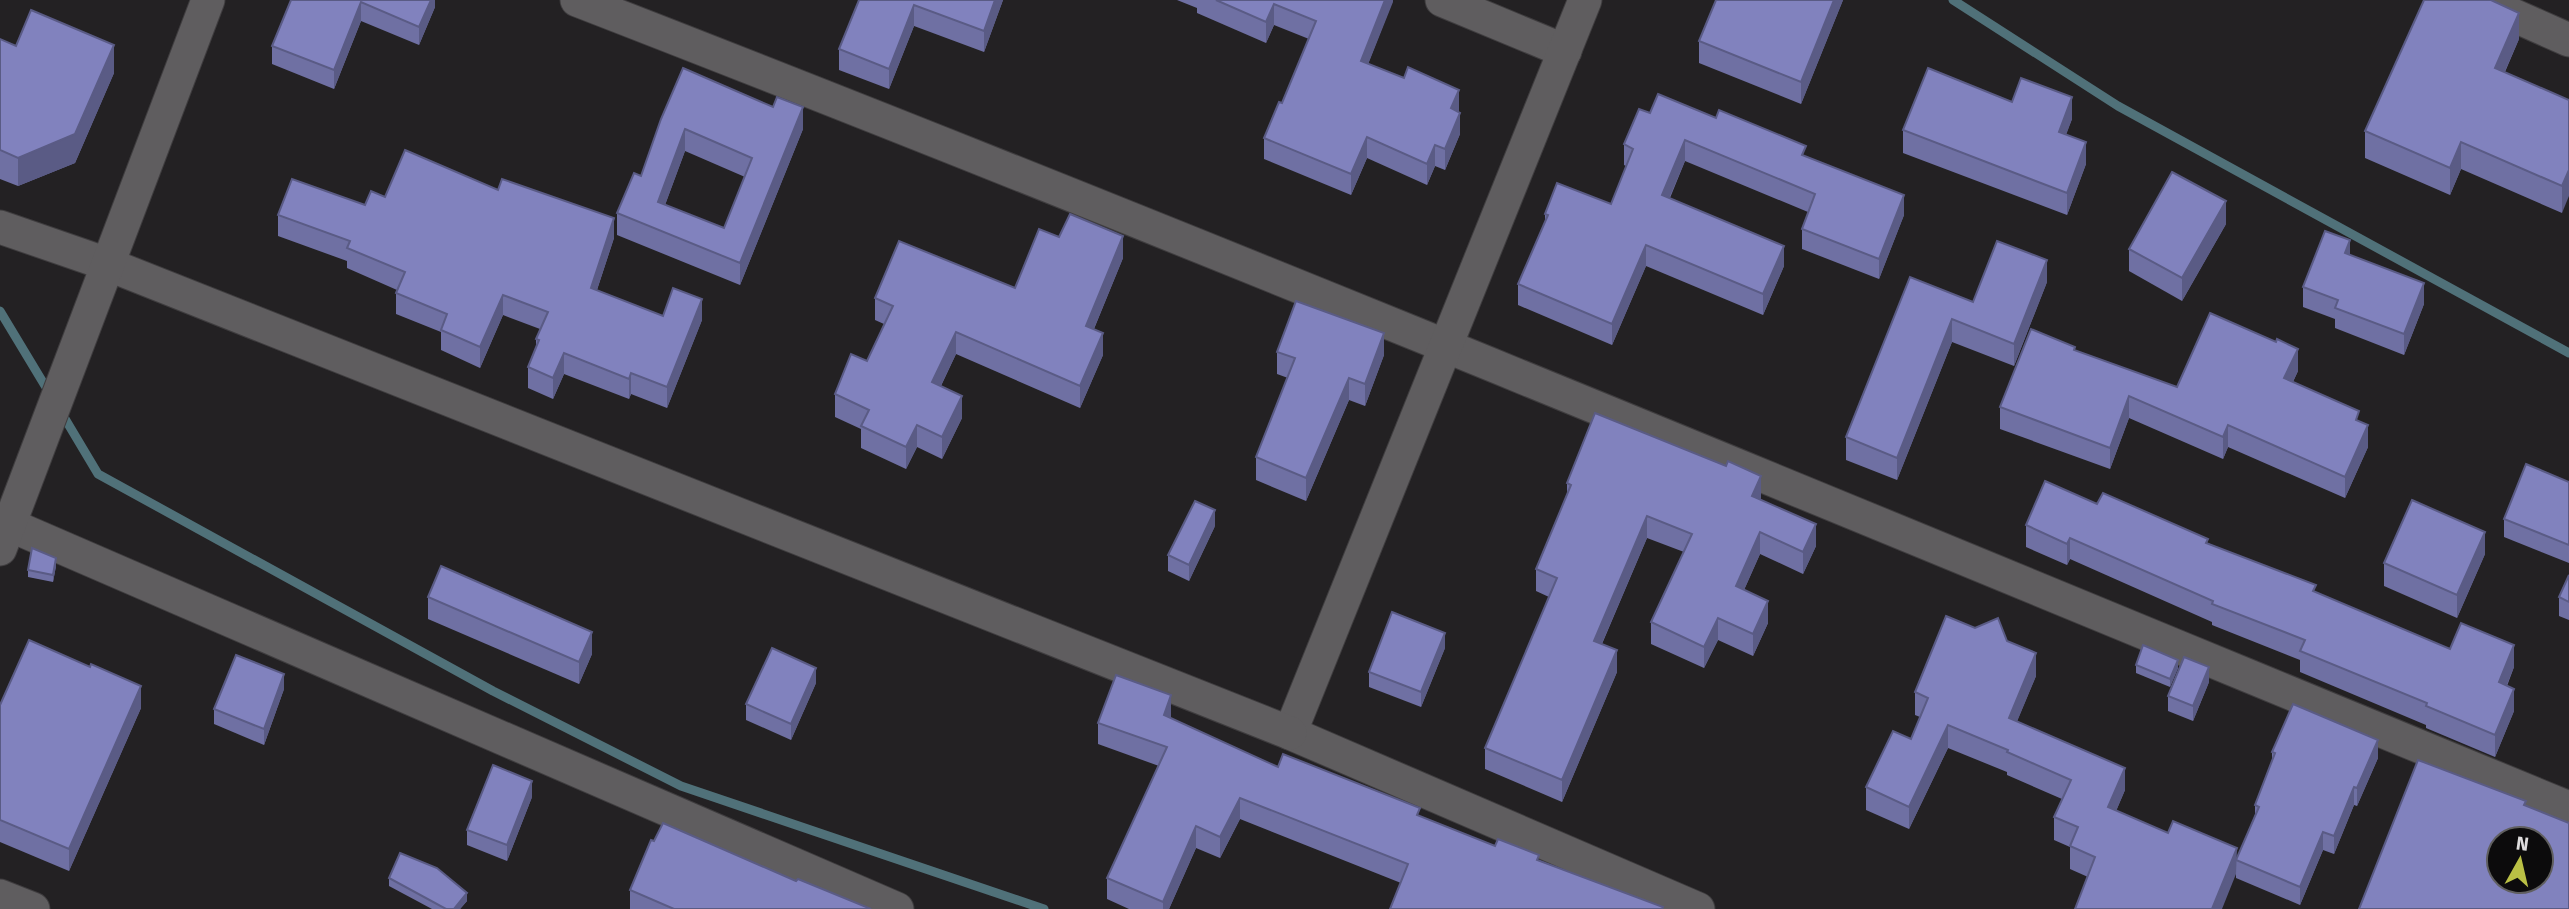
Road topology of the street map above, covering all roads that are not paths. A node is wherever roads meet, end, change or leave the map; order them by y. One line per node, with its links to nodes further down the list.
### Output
1 (208, 0): 9 (street)
2 (577, 0): 10 (street)
3 (1442, 0): 7 (street)
4 (1586, 0): 7 (street)
5 (2479, 0): 6 (street)
6 (2569, 40)
7 (1565, 51): 10 (street)
8 (0, 227): 9 (street)
9 (107, 264): 11 (street); 12 (street)
10 (1447, 346): 12 (street); 13 (street)
11 (5, 537): 16 (street)
12 (1290, 733): 17 (street)
13 (2569, 808)
14 (0, 895): 15 (street)
15 (33, 909)
16 (897, 909)
17 (1698, 909)

